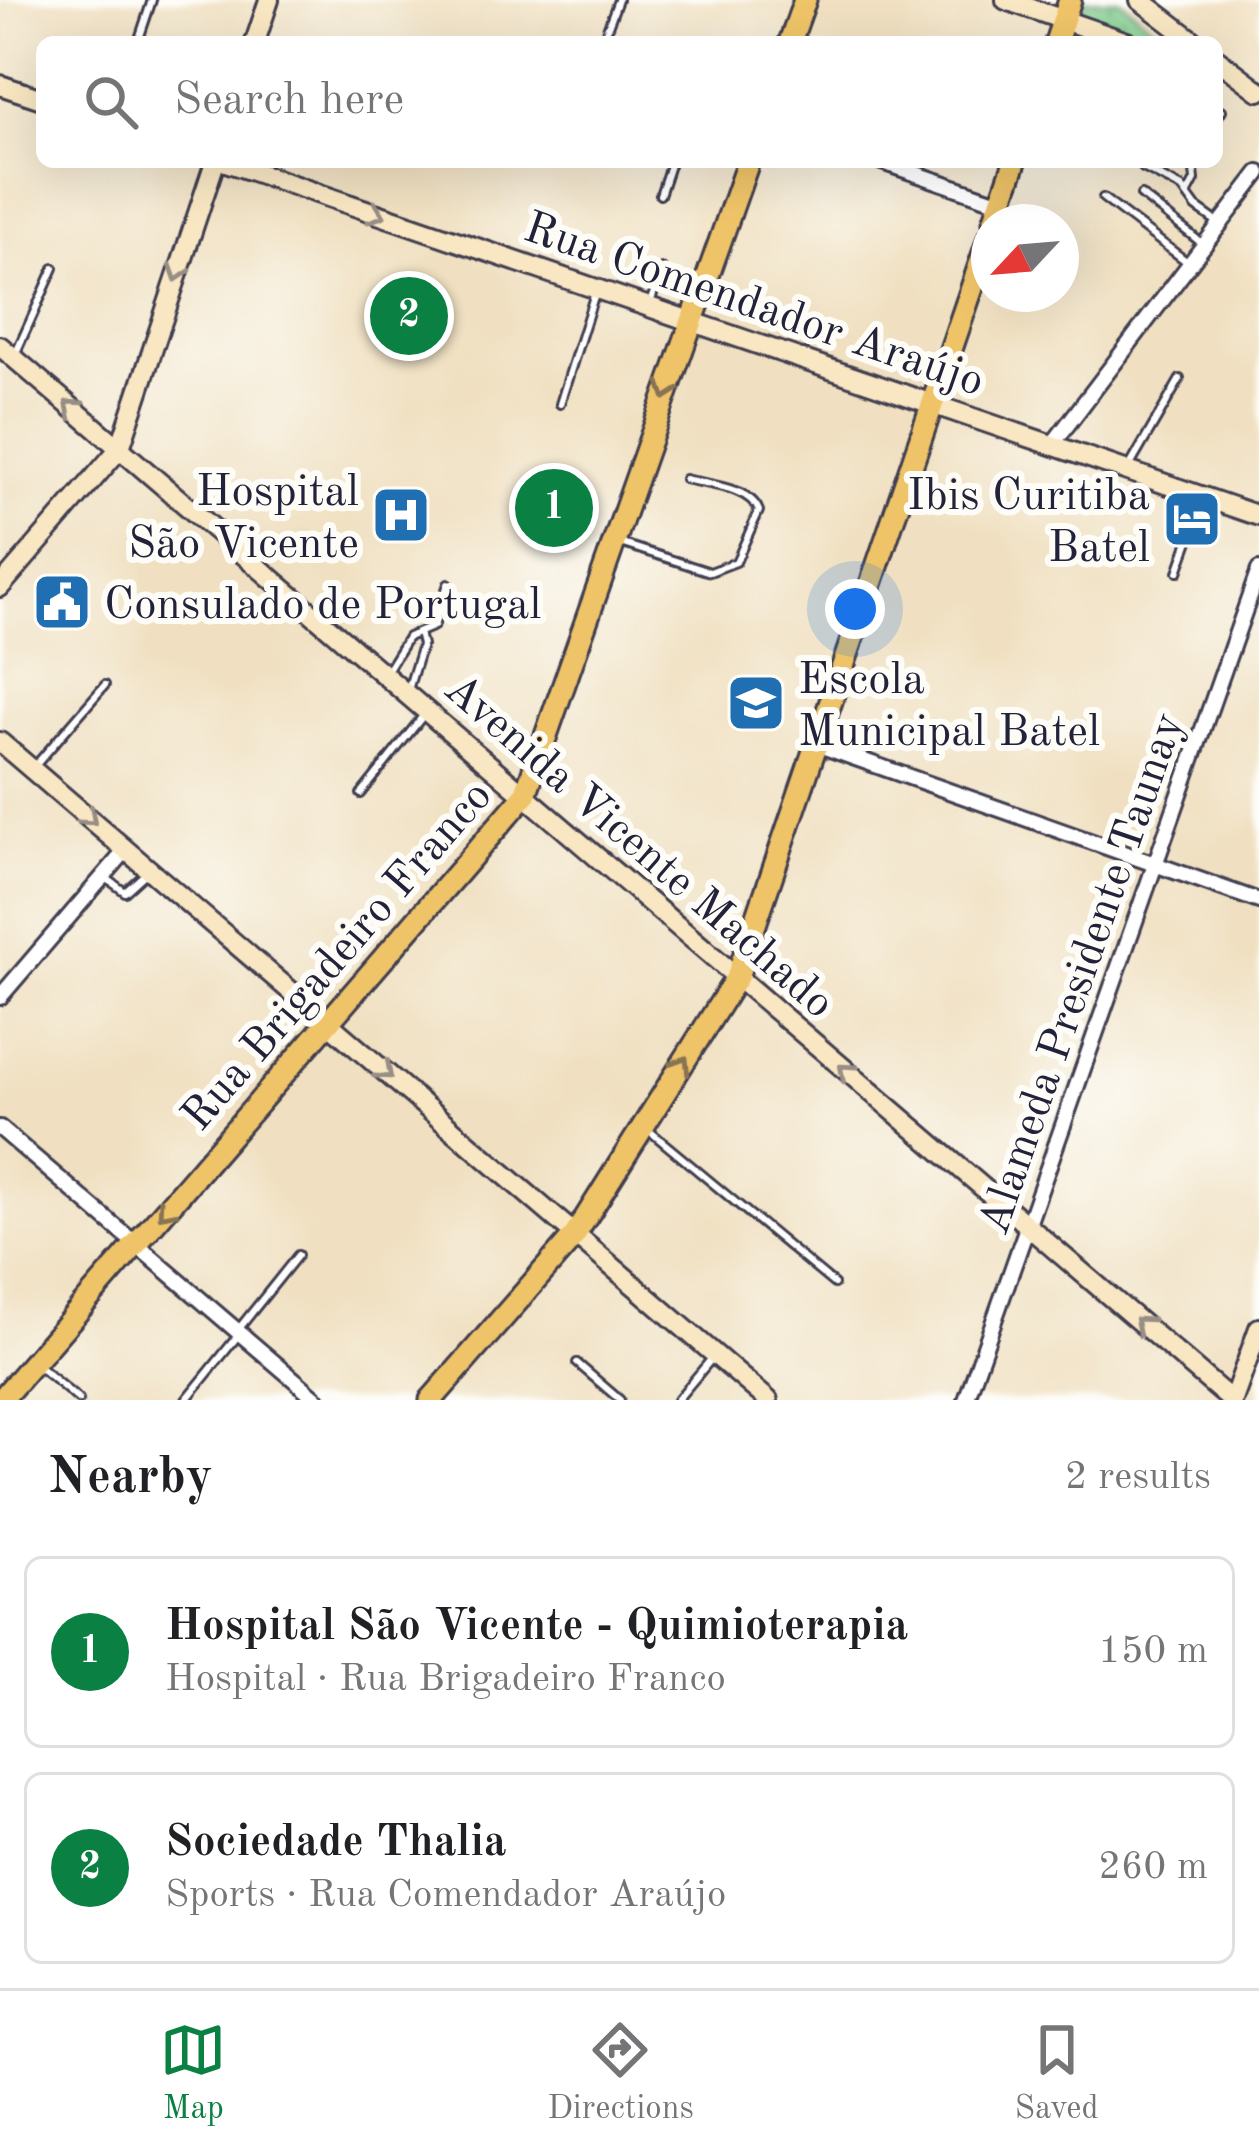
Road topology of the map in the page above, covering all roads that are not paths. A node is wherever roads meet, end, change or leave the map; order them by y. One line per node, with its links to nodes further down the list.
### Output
1 (152, 0): 8 (lane)
2 (269, 0): 9 (street)
3 (618, 0): 10 (lane)
4 (805, 0): 11 (main road)
5 (1006, 0): 7 (street)
6 (1140, 0): 13 (street)
7 (1067, 10): 12 (street)
8 (140, 36)
9 (257, 36)
10 (604, 36)
11 (792, 36)
12 (1116, 36)
13 (1187, 36)
14 (1223, 64): 17 (street)
15 (1223, 75): 17 (street)
16 (0, 85): 18 (street)
17 (1255, 88)
18 (36, 97)
19 (213, 168): 48 (street, one-way to 48)
20 (244, 168): 39 (street, Rua Comendador Araújo, one-way to 39)
21 (669, 168): 28 (lane)
22 (746, 168): 42 (main road, Rua Brigadeiro Franco)
23 (896, 168): 32 (street)
24 (1013, 168): 33 (main road)
25 (1143, 168): 30 (lane)
26 (1193, 168): 30 (lane)
27 (1259, 172): 34 (street)
28 (660, 195)
29 (1141, 195): 35 (lane)
30 (1187, 195): 34 (lane)
31 (1103, 198): 36 (lane)
32 (977, 204)
33 (1000, 204)
34 (1220, 224): 35 (street)
35 (1204, 245): 36 (street)
36 (1190, 264): 47 (street)
37 (54, 268): 43 (lane)
38 (662, 268): 41 (lane)
39 (597, 289): 41 (street, Rua Comendador Araújo); 45 (lane)
40 (971, 304): 46 (main road)
41 (648, 306): 42 (street, Rua Comendador Araújo)
42 (691, 321): 46 (street, Rua Comendador Araújo); 53 (main road, Rua Brigadeiro Franco, one-way to 53)
43 (7, 352): 48 (street, Avenida Vicente Machado, one-way to 43)
44 (1180, 379): 49 (lane)
45 (560, 404)
46 (932, 404): 47 (street, Rua Comendador Araújo); 64 (main road)
47 (1052, 445): 49 (street, Rua Comendador Araújo)
48 (120, 448): 57 (street); 59 (street, Avenida Vicente Machado)
49 (1127, 471): 51 (street, Rua Comendador Araújo)
50 (685, 479): 53 (lane)
51 (1204, 497): 52 (street, Rua Comendador Araújo); 55 (lane)
52 (1259, 516)
53 (614, 542): 67 (main road, Rua Brigadeiro Franco)
54 (1259, 570): 69 (street, Alameda Presidente Taunay)
55 (1178, 572)
56 (448, 584): 58 (lane)
57 (0, 587)
58 (419, 633): 59 (lane); 61 (lane)
59 (384, 675): 61 (street, Avenida Vicente Machado)
60 (105, 685): 65 (lane)
61 (406, 694): 62 (street, Avenida Vicente Machado)
62 (427, 711): 66 (lane); 67 (street, Avenida Vicente Machado)
63 (0, 742): 65 (street)
64 (816, 744): 69 (street); 73 (main road)
65 (32, 770): 68 (street, one-way to 68)
66 (361, 794)
67 (525, 795): 73 (street, Avenida Vicente Machado); 75 (main road, Rua Brigadeiro Franco)
68 (126, 850): 70 (street); 71 (street)
69 (1155, 864): 72 (street); 78 (street, Alameda Presidente Taunay)
70 (149, 869): 71 (lane); 75 (street)
71 (104, 876): 74 (street)
72 (1259, 901)
73 (737, 977): 76 (main road, one-way to 73); 78 (street, Avenida Vicente Machado, one-way to 73)
74 (0, 997)
75 (328, 1023): 79 (street, one-way to 79); 80 (main road, Rua Brigadeiro Franco, one-way to 80)
76 (644, 1125): 79 (main road); 82 (lane)
77 (0, 1128): 80 (street)
78 (1028, 1226): 96 (street, Alameda Presidente Taunay); 97 (street, Avenida Vicente Machado, one-way to 78)
79 (575, 1234): 85 (street); 93 (main road)
80 (136, 1244): 84 (street); 86 (main road, Rua Brigadeiro Franco)
81 (298, 1255): 84 (lane)
82 (834, 1284)
83 (1259, 1328): 97 (street)
84 (238, 1332): 91 (lane); 92 (street)
85 (715, 1354): 88 (street); 95 (lane)
86 (34, 1362): 89 (main road, Rua Brigadeiro Franco); 90 (lane)
87 (577, 1363): 94 (lane)
88 (759, 1397)
89 (2, 1400)
90 (79, 1400)
91 (186, 1400)
92 (318, 1400)
93 (431, 1400)
94 (620, 1400)
95 (677, 1400)
96 (966, 1400)
97 (1232, 1400)

